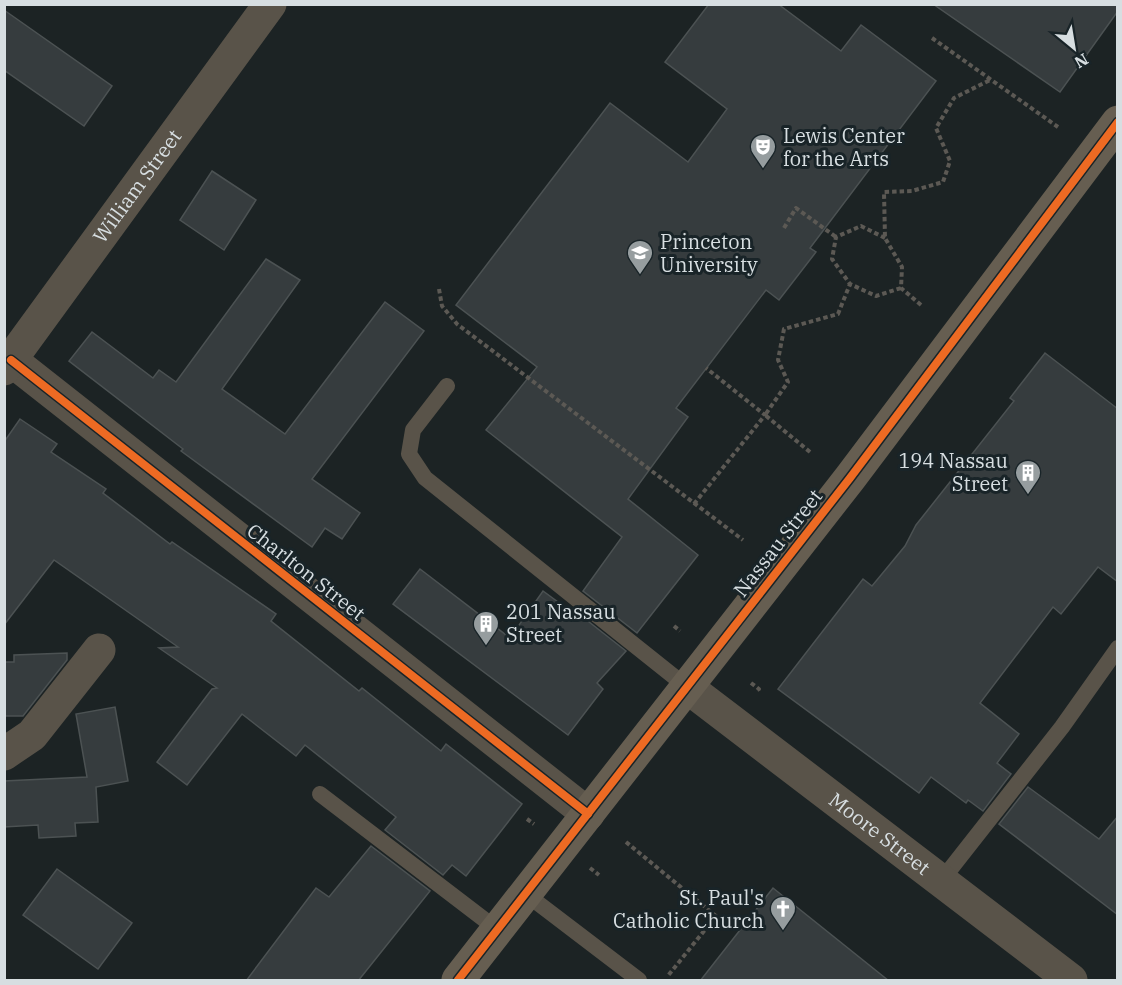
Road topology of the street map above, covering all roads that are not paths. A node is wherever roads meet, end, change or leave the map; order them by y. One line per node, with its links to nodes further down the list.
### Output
1 (270, 4): 3 (street, William Street)
2 (1118, 122): 7 (main road, Nassau Street)
3 (7, 361): 10 (street, Charlton Street)
4 (447, 386): 7 (lane)
5 (1118, 648): 11 (lane)
6 (99, 650): 8 (street)
7 (687, 687): 10 (main road, Nassau Street); 11 (street, Moore Street)
8 (4, 754)
9 (320, 794): 13 (lane)
10 (588, 814): 12 (main road, Nassau Street)
11 (941, 881): 16 (street, Moore Street)
12 (526, 894): 13 (main road, Nassau Street); 15 (lane)
13 (498, 930): 14 (main road, Nassau Street)
14 (458, 981)
15 (639, 981)
16 (1071, 981)

